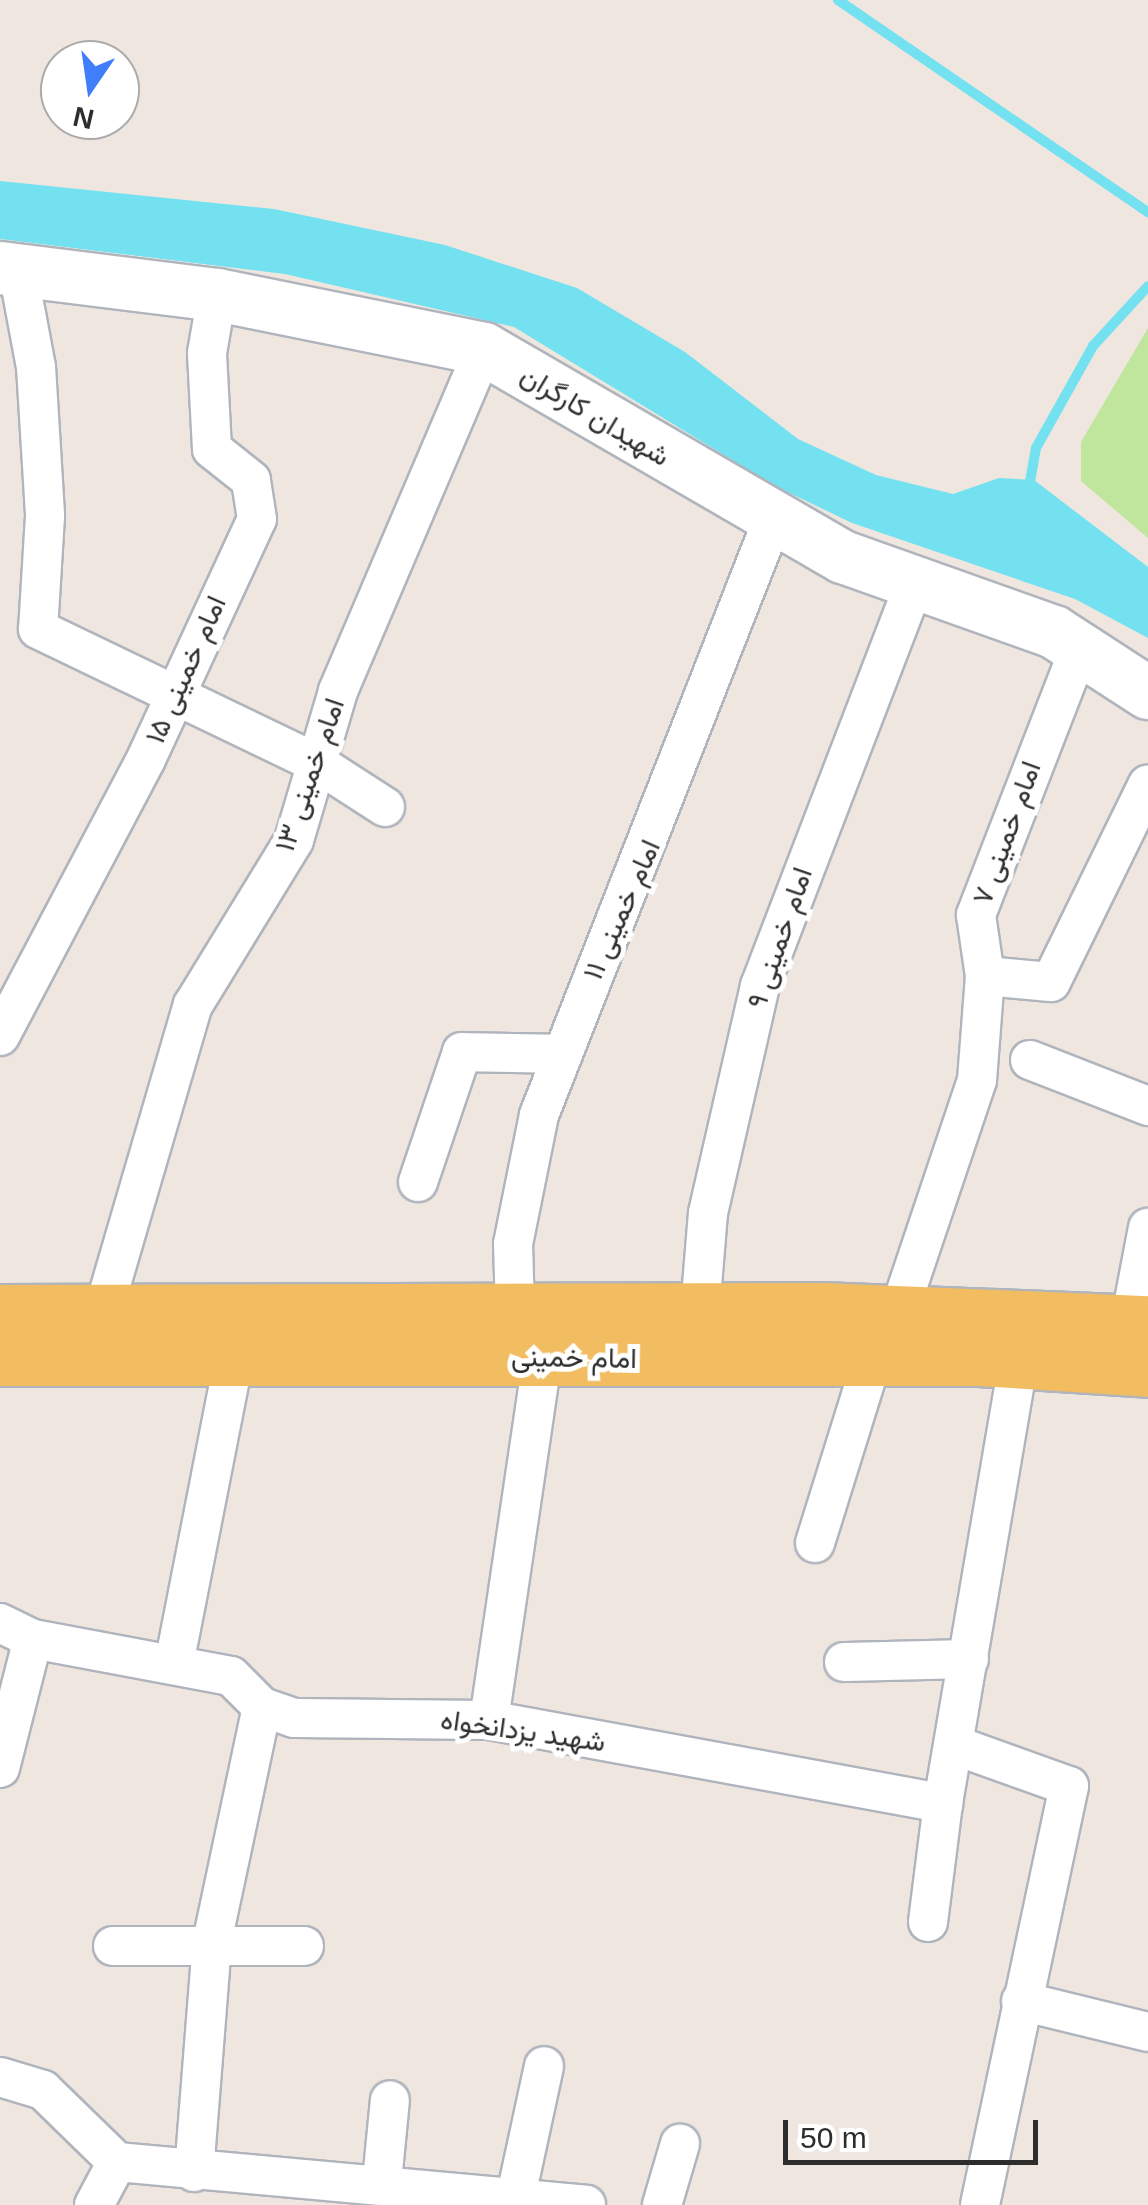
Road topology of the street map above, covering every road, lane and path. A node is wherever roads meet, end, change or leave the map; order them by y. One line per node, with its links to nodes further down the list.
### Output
1 (9, 270): 2 (street, شهیدان کارگران); 8 (street)
2 (217, 295): 3 (street, شهیدان کارگران); 8 (street, امام خمینی ۱۵)
3 (484, 350): 4 (street, شهیدان کارگران); 9 (street, امام خمینی ۱۳)
4 (772, 518): 5 (street, شهیدان کارگران); 14 (street, امام خمینی ۱۱)
5 (915, 582): 6 (street, شهیدان کارگران); 19 (street, امام خمینی ۹)
6 (1079, 648): 7 (street, شهیدان کارگران); 12 (street, امام خمینی ۷)
7 (1148, 693)
8 (175, 696): 9 (street); 13 (street, امام خمینی ۱۵)
9 (317, 764): 11 (street); 21 (street, امام خمینی ۱۳)
10 (1148, 784): 12 (street)
11 (385, 807)
12 (984, 976): 22 (street, امام خمینی ۷)
13 (0, 1036)
14 (562, 1054): 17 (street); 23 (street, امام خمینی ۱۱)
15 (1030, 1060): 16 (street)
16 (1148, 1106)
17 (418, 1182)
18 (1148, 1228): 24 (street)
19 (700, 1310): 23 (main road, امام خمینی); 25 (main road, امام خمینی)
20 (0, 1312): 21 (main road, امام خمینی)
21 (103, 1312): 23 (main road, امام خمینی)
22 (898, 1312): 24 (main road, امام خمینی); 25 (main road, امام خمینی)
23 (529, 1334): 25 (main road, امام خمینی); 27 (main road, امام خمینی); 35 (street, امام خمینی ۱۱)
24 (1142, 1338): 28 (main road, امام خمینی)
25 (839, 1344): 28 (main road, امام خمینی); 29 (street)
26 (0, 1358): 27 (main road, امام خمینی)
27 (234, 1358): 31 (street)
28 (1018, 1360): 32 (street)
29 (815, 1543)
30 (16, 1631): 31 (street, شهید یزدانخواه); 37 (street)
31 (174, 1659): 34 (street, شهید یزدانخواه)
32 (969, 1660): 33 (street); 36 (street)
33 (844, 1662)
34 (262, 1706): 35 (street, شهید یزدانخواه); 40 (street)
35 (489, 1720): 38 (street, شهید یزدانخواه)
36 (956, 1746): 38 (street); 43 (street)
37 (0, 1768)
38 (943, 1803): 39 (street)
39 (928, 1922)
40 (212, 1942): 41 (street); 42 (street); 50 (street)
41 (114, 1946)
42 (304, 1946)
43 (1021, 2001): 44 (street); 58 (street)
44 (1148, 2032)
45 (544, 2066): 54 (street)
46 (0, 2077): 49 (street)
47 (390, 2100): 51 (street)
48 (680, 2144): 57 (street)
49 (117, 2162): 50 (street); 55 (street)
50 (194, 2172): 52 (street)
51 (382, 2180): 53 (street); 54 (street)
52 (258, 2190): 53 (street)
53 (335, 2192)
54 (515, 2200): 56 (street)
55 (94, 2205)
56 (586, 2205)
57 (662, 2205)
58 (980, 2205)

